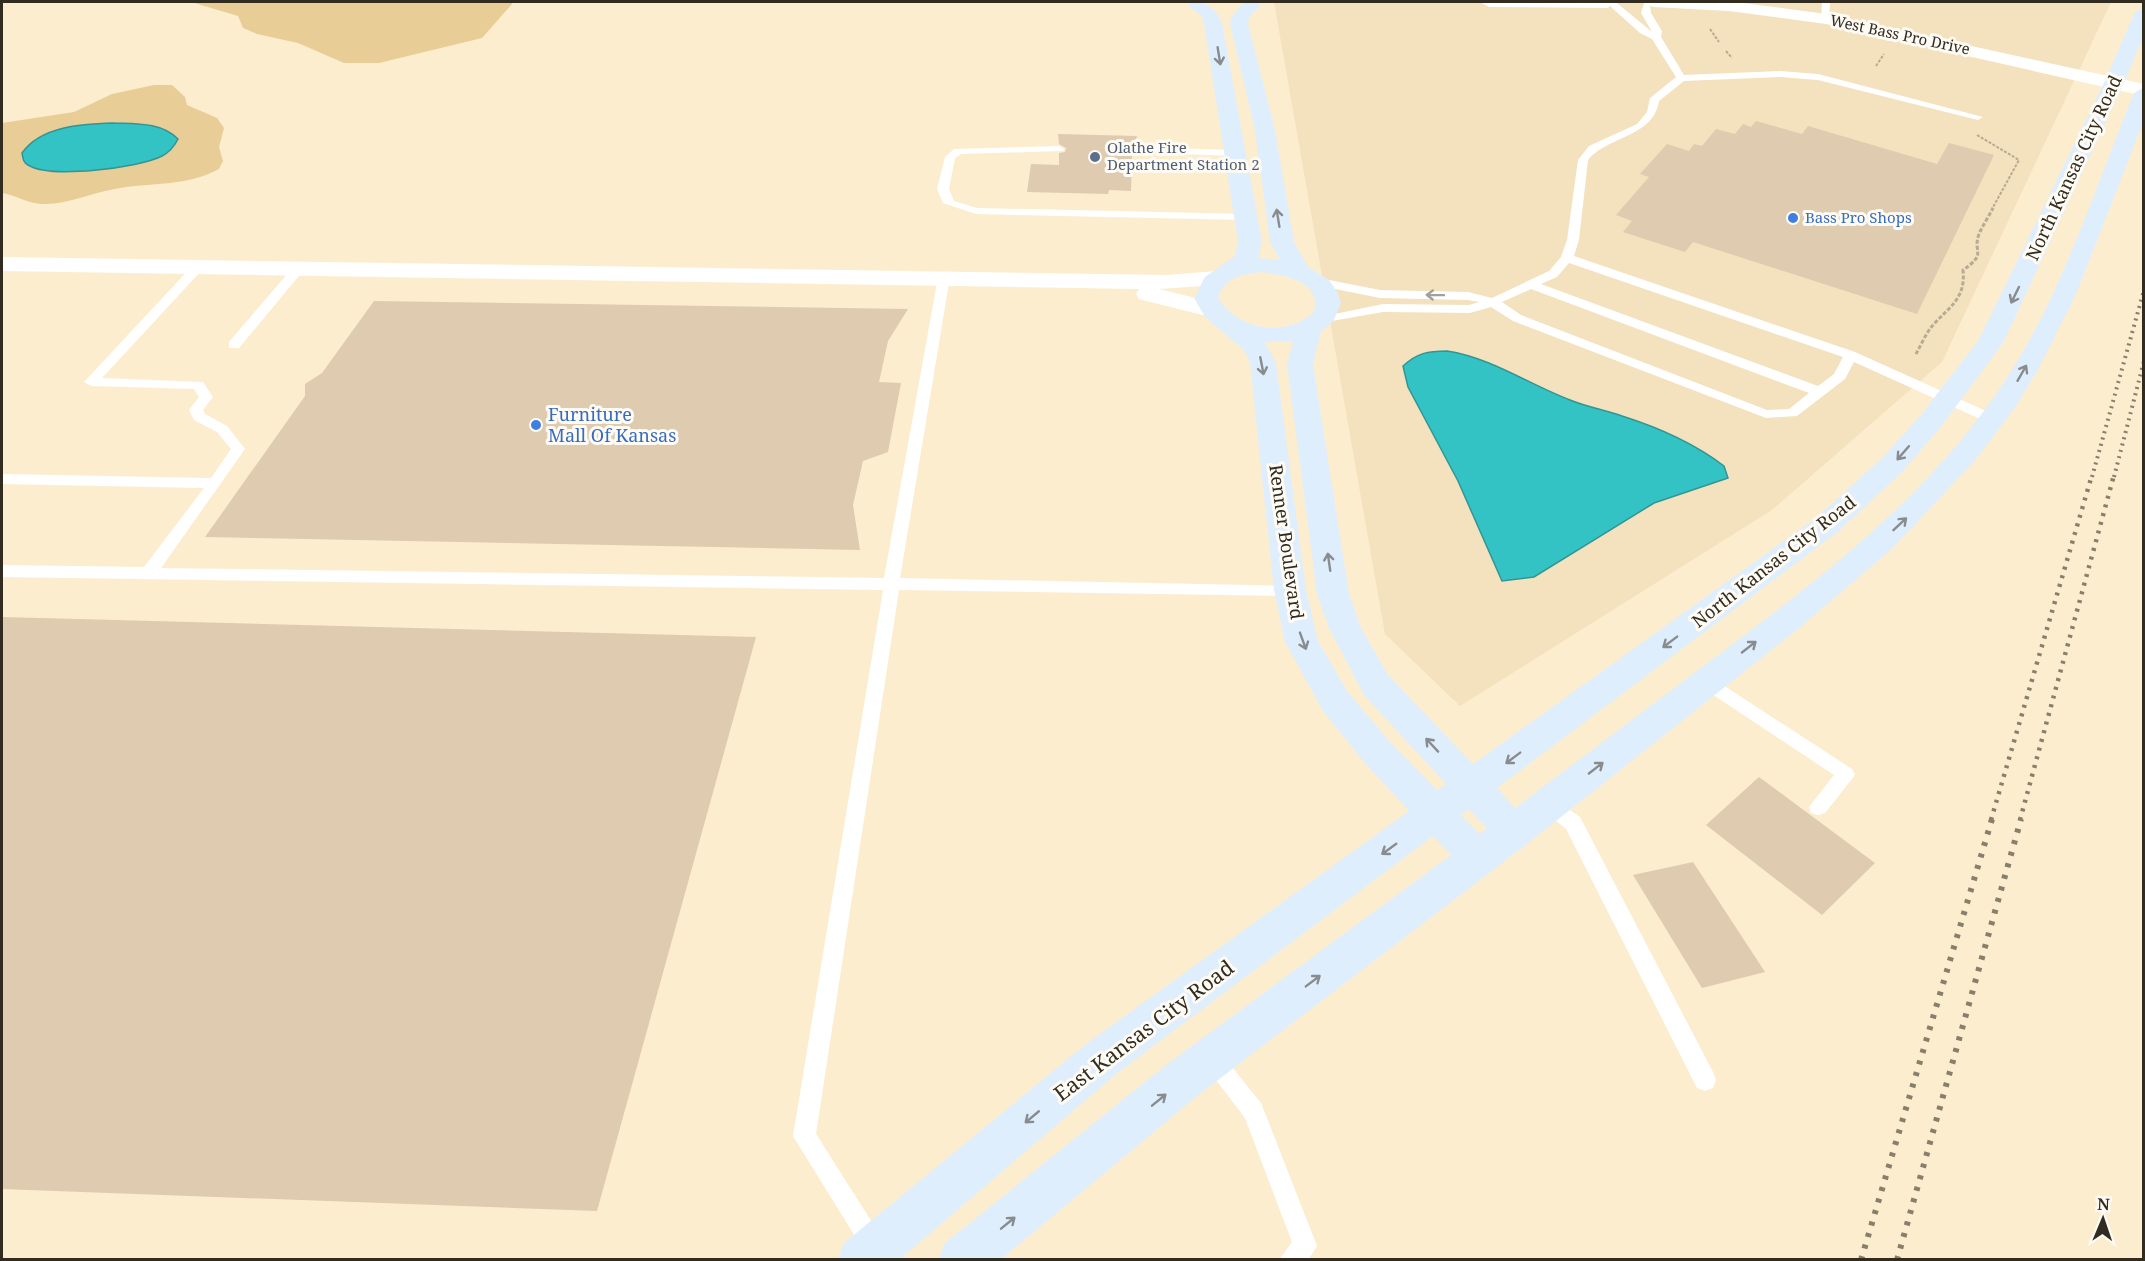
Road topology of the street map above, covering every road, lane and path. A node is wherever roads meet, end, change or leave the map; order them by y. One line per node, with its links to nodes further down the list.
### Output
1 (1489, 2): 5 (street)
2 (1764, 2): 7 (street, West Bass Pro Drive)
3 (1193, 3): 4 (main road); 23 (main road, one-way to 23)
4 (1255, 3): 30 (main road, one-way to 4)
5 (1609, 3): 6 (street, West Bass Pro Drive); 12 (lane)
6 (1651, 3): 7 (street, West Bass Pro Drive); 12 (lane)
7 (1826, 10): 17 (street, West Bass Pro Drive)
8 (2144, 12): 17 (main road, North Kansas City Road)
9 (1710, 29): 11 (path)
10 (1705, 35): 11 (path)
11 (1714, 35): 13 (path)
12 (1656, 37): 16 (lane)
13 (1719, 42)
14 (1884, 54): 15 (path)
15 (1876, 66)
16 (1681, 78): 19 (lane); 25 (lane)
17 (2125, 80): 18 (street, West Bass Pro Drive); 41 (main road, North Kansas City Road, one-way to 41)
18 (2144, 92): 42 (main road, North Kansas City Road, one-way to 18)
19 (1978, 117)
20 (1969, 130): 38 (path)
21 (1059, 149): 24 (lane)
22 (1133, 150): 23 (lane)
23 (1234, 153): 24 (main road)
24 (1246, 217): 29 (main road)
25 (1566, 258): 33 (lane); 39 (lane)
26 (2, 264): 27 (street)
27 (199, 266): 28 (street); 44 (lane)
28 (299, 268): 31 (street); 37 (lane)
29 (1222, 275): 30 (main road); 32 (street); 35 (main road)
30 (1306, 276): 34 (lane, one-way to 30); 36 (main road)
31 (944, 277): 32 (street); 47 (lane)
32 (1036, 280): 35 (street)
33 (1530, 284): 34 (lane); 40 (lane)
34 (1493, 302): 36 (lane); 40 (lane)
35 (1219, 316): 36 (main road); 48 (main road, Renner Boulevard, one-way to 48)
36 (1315, 324): 50 (main road, one-way to 36)
37 (234, 345)
38 (1916, 354)
39 (1850, 355): 40 (lane); 41 (lane)
40 (1820, 392)
41 (1948, 399): 42 (lane); 50 (main road, North Kansas City Road, one-way to 50)
42 (1992, 419): 49 (main road, North Kansas City Road, one-way to 42)
43 (2, 479): 44 (lane)
44 (215, 483): 46 (lane)
45 (2, 571): 46 (lane)
46 (148, 573): 47 (lane)
47 (892, 584): 48 (lane); 58 (lane)
48 (1290, 590): 53 (main road, Renner Boulevard, one-way to 53)
49 (1706, 681): 51 (main road, North Kansas City Road, one-way to 49); 52 (lane)
50 (1472, 788): 53 (main road, North Kansas City Road); 54 (main road)
51 (1550, 804): 54 (main road, North Kansas City Road); 57 (lane)
52 (1818, 807)
53 (1436, 814): 55 (main road, Renner Boulevard); 58 (main road, East Kansas City Road, one-way to 58)
54 (1514, 832): 55 (main road, North Kansas City Road)
55 (1478, 858): 56 (main road, one-way to 55)
56 (1210, 1058): 59 (main road, one-way to 56); 60 (lane)
57 (1706, 1080)
58 (868, 1254)
59 (962, 1260)
60 (1291, 1260)

